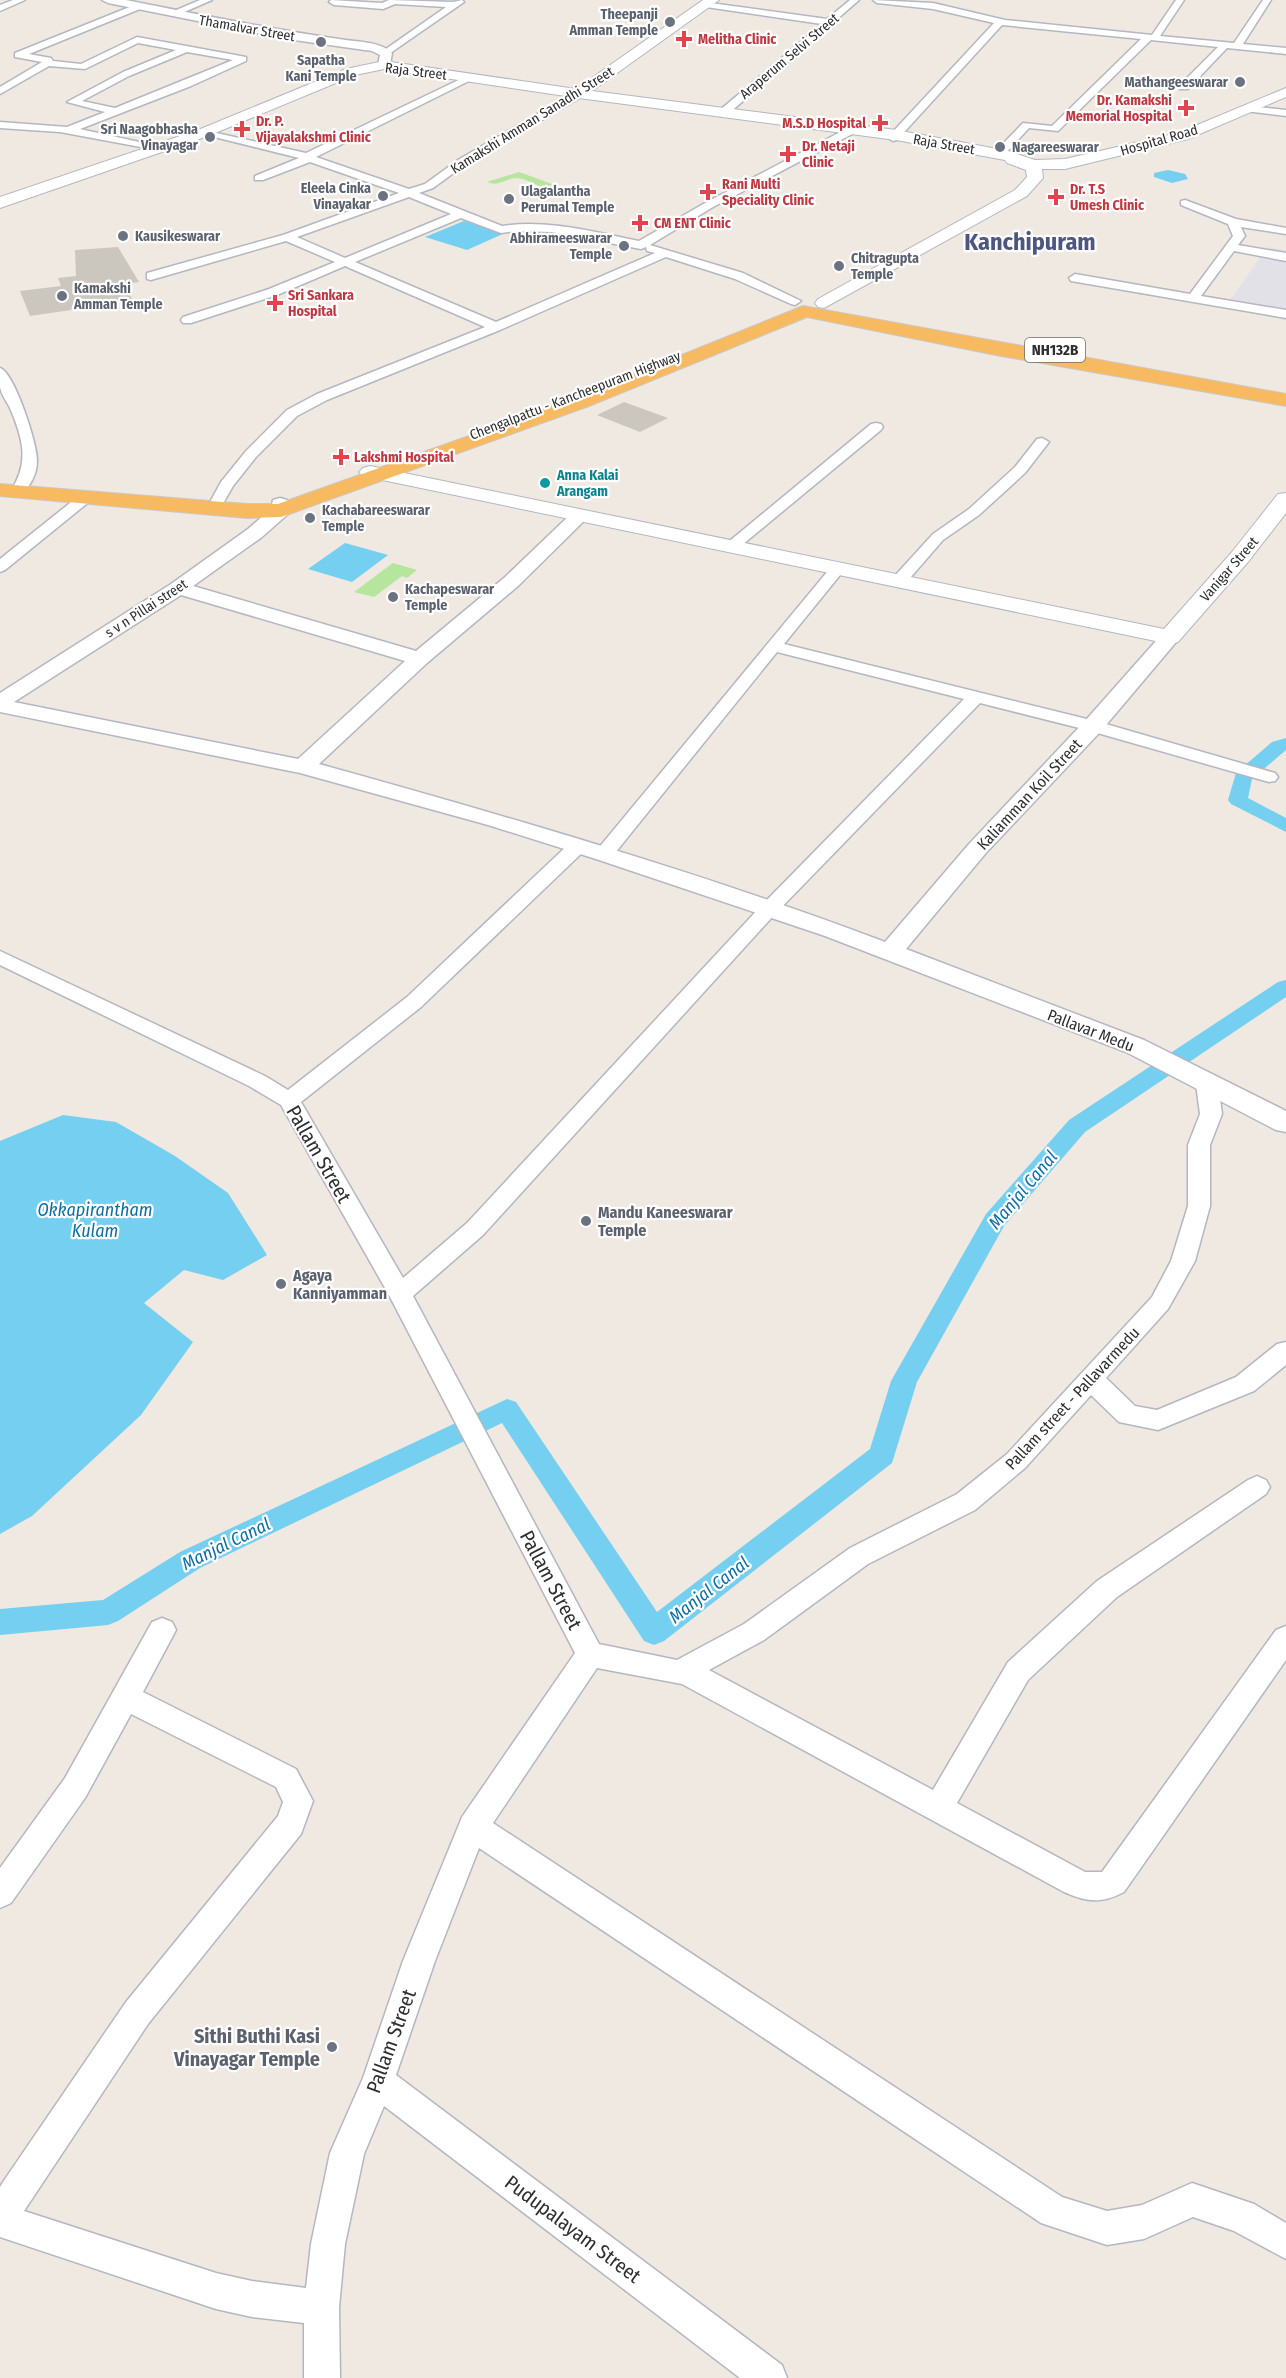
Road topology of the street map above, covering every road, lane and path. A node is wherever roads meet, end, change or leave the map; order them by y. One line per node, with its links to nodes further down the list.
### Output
1 (21, 0): 12 (street)
2 (108, 0): 11 (street, Thamalvar Street)
3 (208, 0): 13 (street)
4 (337, 0): 10 (street)
5 (855, 0): 14 (street, Araperum Selvi Street)
6 (877, 0): 15 (street)
7 (1180, 0): 16 (street)
8 (1267, 0): 18 (street)
9 (706, 1): 14 (street); 32 (main road, Kamakshi Amman Sanadhi Street)
10 (458, 3): 21 (street)
11 (137, 7): 13 (street, Thamalvar Street); 22 (street)
12 (0, 8)
13 (172, 14): 21 (street, Thamalvar Street)
14 (830, 22): 35 (street, Araperum Selvi Street)
15 (1000, 22): 16 (street); 41 (street)
16 (1151, 38): 17 (street); 43 (street)
17 (1226, 45): 18 (street); 29 (street)
18 (1237, 46): 20 (street)
19 (186, 49): 23 (street); 24 (street); 28 (street)
20 (1286, 51)
21 (385, 59): 26 (main road, Raja Street); 40 (main road, Raja Street)
22 (47, 63): 23 (street); 30 (street)
23 (82, 67): 24 (street)
24 (126, 74): 25 (street); 34 (street)
25 (146, 77)
26 (470, 78): 32 (main road, Raja Street); 44 (street)
27 (167, 81): 28 (street)
28 (187, 84): 34 (street)
29 (1184, 87)
30 (0, 91)
31 (1286, 92): 33 (main road, Hospital Road)
32 (579, 94): 35 (main road, Raja Street); 47 (street, Kamakshi Amman Sanadhi Street)
33 (1249, 109): 36 (street); 45 (main road, Hospital Road)
34 (118, 112): 38 (street)
35 (724, 112): 39 (main road, Raja Street)
36 (1286, 113)
37 (0, 125): 38 (street)
38 (69, 130): 42 (street)
39 (852, 130): 41 (main road, Raja Street); 54 (street)
40 (203, 134): 42 (main road, Raja Street); 44 (street)
41 (894, 137): 43 (main road, Raja Street); 45 (main road, Raja Street)
42 (158, 148): 49 (main road, Raja Street)
43 (999, 154): 45 (main road, Raja Street)
44 (308, 157): 46 (street); 47 (street)
45 (1030, 165): 62 (main road)
46 (259, 178)
47 (409, 193): 50 (street); 53 (street, Kamakshi Amman Sanadhi Street)
48 (1185, 203): 51 (street)
49 (0, 204)
50 (460, 214): 54 (street); 58 (street)
51 (1233, 222): 52 (street); 55 (street)
52 (1286, 231)
53 (287, 237): 58 (street); 59 (street, Kamakshi Amman Sanadhi Street)
54 (641, 245): 56 (street)
55 (1231, 247): 57 (street); 61 (street)
56 (665, 253): 62 (street); 65 (street)
57 (1286, 257)
58 (345, 261): 64 (street); 65 (street)
59 (151, 276)
60 (1075, 278): 61 (street)
61 (1194, 297): 63 (street)
62 (809, 306): 67 (highway, NH132B); 68 (highway); 71 (highway)
63 (1286, 314)
64 (187, 320)
65 (496, 327): 75 (street)
66 (0, 372): 72 (street)
67 (1286, 390)
68 (1286, 399)
69 (876, 427): 80 (street)
70 (1042, 442): 83 (street)
71 (374, 474): 76 (highway); 78 (main road)
72 (7, 487): 73 (highway); 75 (highway)
73 (85, 498): 77 (highway); 81 (street)
74 (1286, 499): 85 (main road, Vanigar Street)
75 (216, 504): 76 (highway)
76 (280, 507): 77 (highway); 79 (street, s v n Pillai street)
77 (247, 511): 79 (street)
78 (580, 516): 80 (main road); 87 (street)
79 (255, 533): 84 (street, s v n Pillai street)
80 (731, 547): 82 (main road)
81 (0, 567)
82 (837, 569): 83 (main road); 86 (street)
83 (898, 582): 85 (main road)
84 (178, 588): 87 (street); 89 (street, s v n Pillai street)
85 (1170, 637): 90 (street, Kaliamman Koil Street)
86 (775, 647): 88 (street); 94 (street)
87 (420, 659): 91 (street)
88 (975, 698): 90 (street); 95 (street)
89 (0, 704): 91 (street, Pallavar Medu)
90 (1093, 726): 92 (street); 96 (street, Kaliamman Koil Street)
91 (303, 767): 93 (street, Pallavar Medu)
92 (1269, 777)
93 (577, 847): 94 (street, Pallavar Medu); 99 (street)
94 (604, 854): 95 (street, Pallavar Medu)
95 (768, 910): 96 (street, Pallavar Medu); 101 (street)
96 (889, 953): 98 (street, Pallavar Medu)
97 (0, 957): 99 (street, Pallam Street)
98 (1208, 1084): 100 (street, Pallavar Medu); 103 (street, Pallam street - Pallavarmedu)
99 (289, 1100): 101 (street, Pallam Street)
100 (1286, 1123)
101 (400, 1294): 107 (street, Pallam Street)
102 (1286, 1351): 103 (street)
103 (1091, 1379): 108 (street, Pallam street - Pallavarmedu)
104 (1257, 1487): 110 (street)
105 (162, 1630): 109 (street)
106 (1286, 1638): 110 (street)
107 (590, 1654): 108 (street); 111 (street, Pallam Street)
108 (684, 1671): 110 (street)
109 (125, 1696): 112 (street); 114 (street)
110 (938, 1809)
111 (473, 1827): 113 (street, Pallam Street); 115 (street)
112 (0, 1893)
113 (378, 2080): 116 (street, Pallam Street); 118 (street, Pudupalayam Street)
114 (0, 2220): 116 (street)
115 (1286, 2242)
116 (321, 2307): 117 (street, Pallam Street)
117 (322, 2378)
118 (769, 2378)

